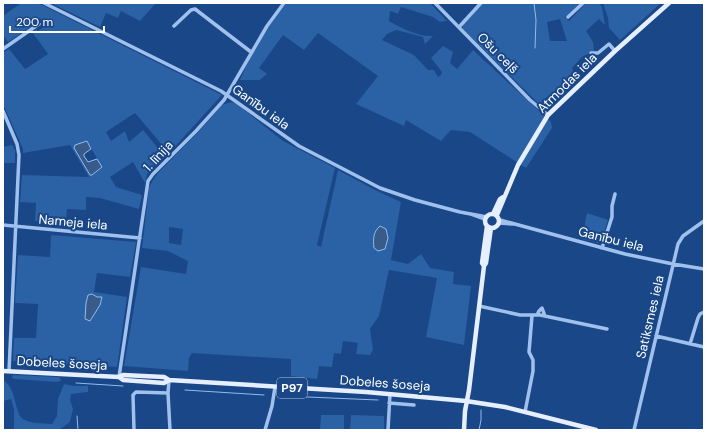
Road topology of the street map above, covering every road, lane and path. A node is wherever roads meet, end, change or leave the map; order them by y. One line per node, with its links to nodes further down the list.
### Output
1 (44, 3): 15 (street, Ganību iela)
2 (283, 3): 13 (street, 1. līnija)
3 (435, 3): 10 (street, Ošu ceļš)
4 (481, 3): 10 (street)
5 (583, 3): 7 (street)
6 (669, 3): 12 (main road, Atmodas iela)
7 (568, 17)
8 (39, 24): 11 (street)
9 (174, 26): 13 (street)
10 (458, 27): 17 (street, Ošu ceļš)
11 (3, 49)
12 (615, 51): 14 (street); 17 (main road, Atmodas iela)
13 (251, 52): 15 (street, 1. līnija)
14 (591, 53)
15 (227, 95): 20 (street, Ganību iela); 26 (street, 1. līnija)
16 (3, 111): 24 (street)
17 (548, 115): 19 (main road, Atmodas iela)
18 (615, 194): 27 (street)
19 (495, 215): 20 (main road); 22 (main road)
20 (486, 218): 25 (main road)
21 (704, 221): 28 (street, Satiksmes iela)
22 (500, 222): 25 (main road); 27 (street, Ganību iela)
23 (3, 226): 24 (street, Nameja iela)
24 (16, 227): 26 (street, Nameja iela); 40 (street)
25 (489, 227): 30 (main road)
26 (140, 238): 41 (street, 1. līnija)
27 (602, 248): 28 (street, Ganību iela)
28 (673, 264): 29 (street, Ganību iela); 36 (street, Satiksmes iela)
29 (704, 269)
30 (479, 306): 33 (street); 46 (main road)
31 (704, 312): 37 (street)
32 (537, 315): 33 (street); 34 (street); 34 (street)
33 (532, 316): 49 (street)
34 (545, 316): 35 (street)
35 (607, 329)
36 (656, 336): 37 (street); 56 (street, Satiksmes iela)
37 (690, 344): 38 (street)
38 (704, 347)
39 (3, 371): 40 (main road, Dobeles šoseja / P97)
40 (9, 371): 41 (main road, Dobeles šoseja / P97)
41 (119, 377): 42 (main road, Dobeles šoseja / P97)
42 (169, 380): 43 (main road, Dobeles šoseja / P97); 44 (street)
43 (275, 387): 45 (main road, Dobeles šoseja / P97); 52 (street)
44 (168, 393): 50 (street); 51 (street)
45 (390, 394): 46 (main road, Dobeles šoseja / P97); 47 (street)
46 (466, 401): 49 (main road, Dobeles šoseja / P97); 54 (main road)
47 (389, 403): 48 (street); 53 (street)
48 (414, 405)
49 (525, 412): 55 (main road, Dobeles šoseja / P97)
50 (134, 430)
51 (170, 430)
52 (265, 430)
53 (388, 430)
54 (464, 430)
55 (596, 430)
56 (634, 430)

